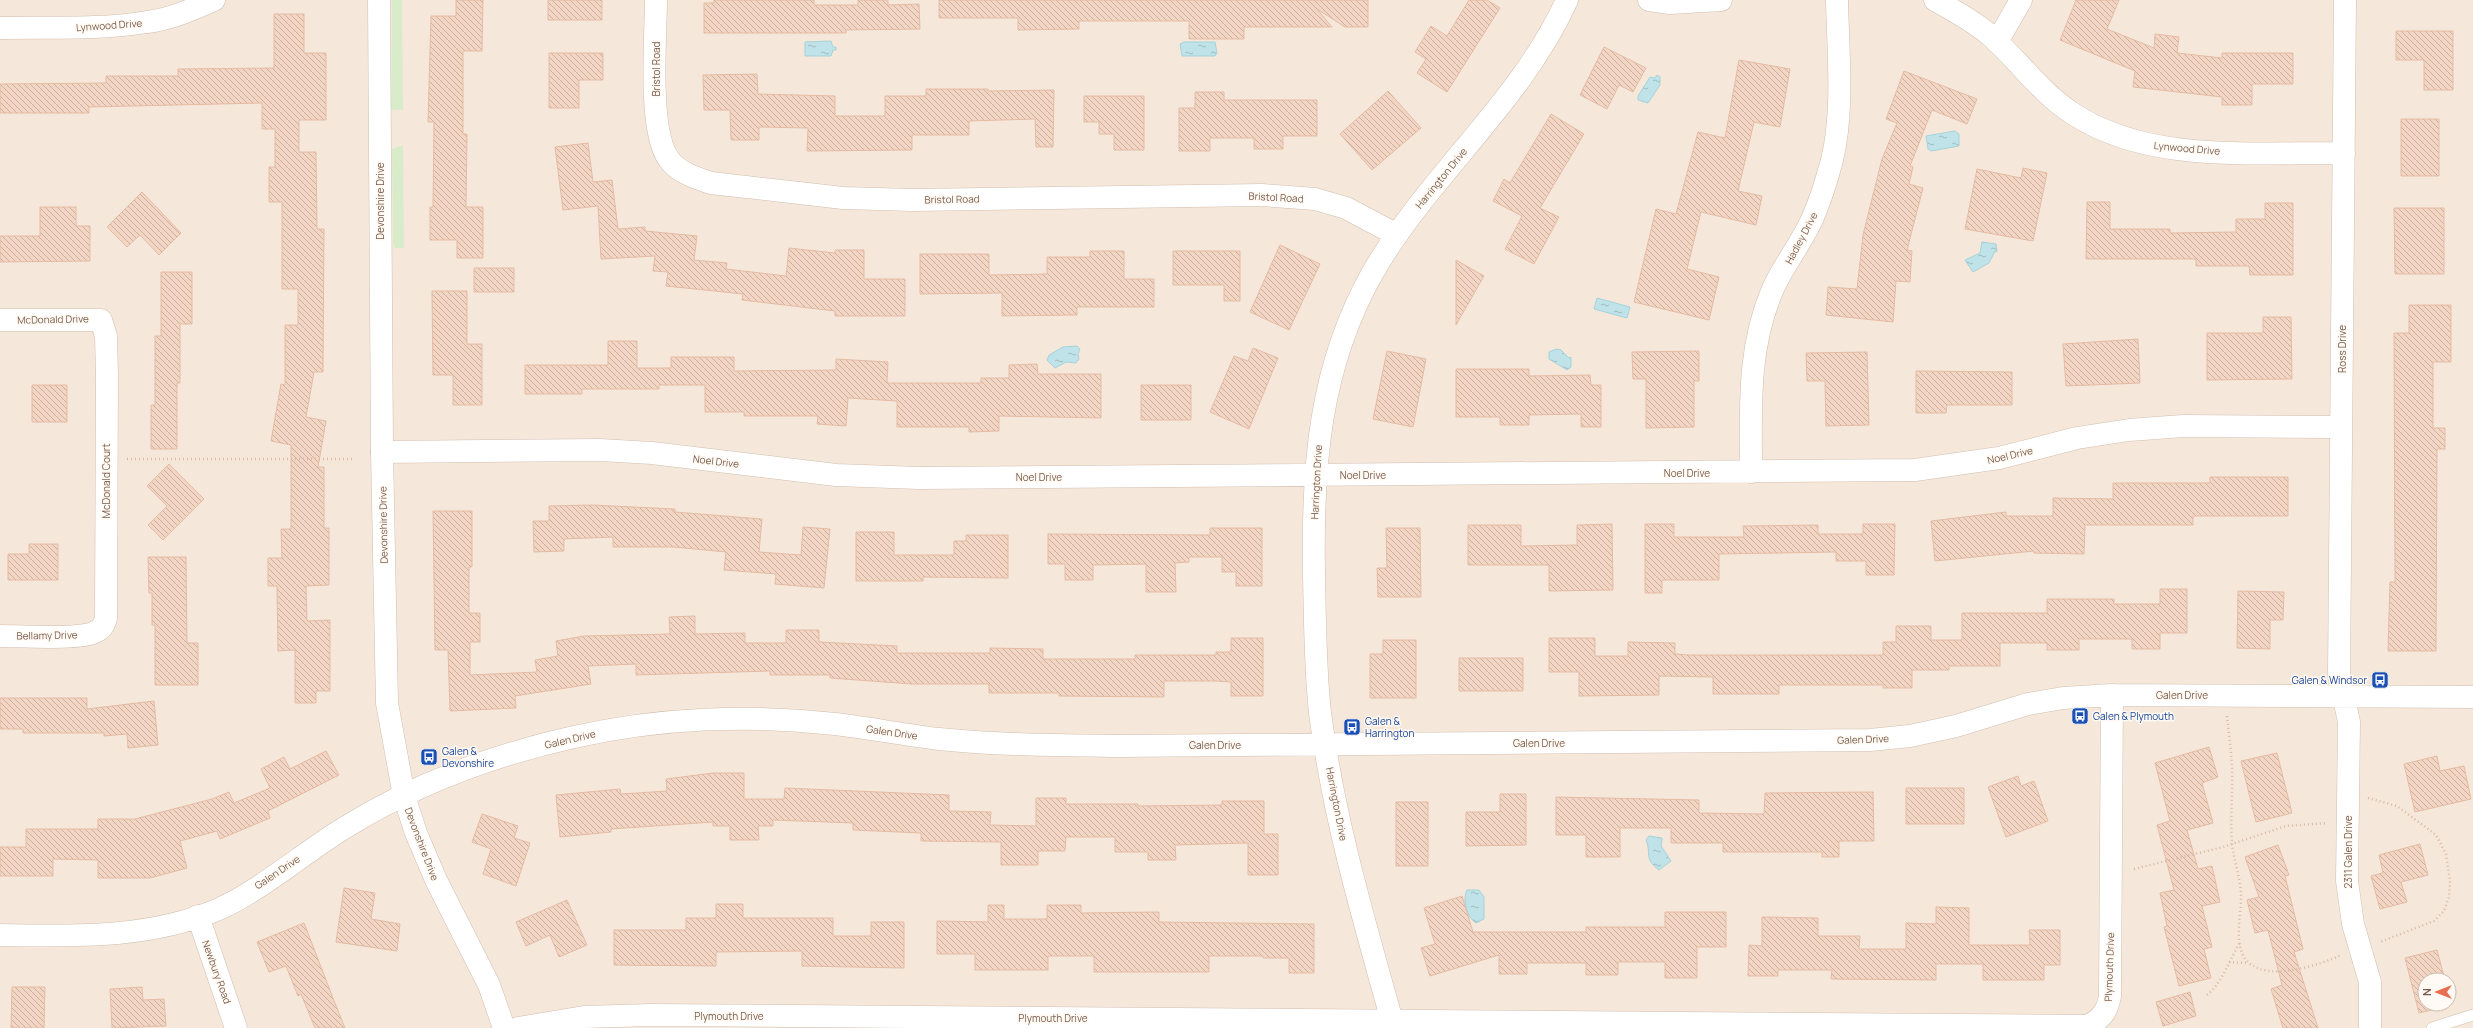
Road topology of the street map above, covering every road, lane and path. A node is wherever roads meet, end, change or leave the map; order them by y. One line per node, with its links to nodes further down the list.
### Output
1 (214, 0): 11 (street, Lynwood Drive)
2 (379, 0): 18 (street, Devonshire Drive)
3 (656, 0): 14 (street, Bristol Road)
4 (1567, 0): 14 (street, Harrington Drive)
5 (1649, 0): 6 (street)
6 (1720, 0)
7 (1837, 0): 21 (street, Hadley Drive)
8 (1935, 0): 12 (street, Lynwood Drive)
9 (2021, 0): 12 (street)
10 (2345, 0): 13 (street, Ross Drive)
11 (0, 28)
12 (1997, 42): 13 (street, Lynwood Drive)
13 (2344, 153): 17 (street, Ross Drive)
14 (1396, 235): 22 (street, Harrington Drive)
15 (0, 320): 16 (street, McDonald Drive)
16 (104, 324): 23 (street, McDonald Court)
17 (2342, 427): 21 (street, Noel Drive); 26 (street, Ross Drive)
18 (382, 452): 22 (street, Noel Drive); 30 (street, Devonshire Drive)
19 (353, 458): 20 (path)
20 (121, 459)
21 (1750, 472): 22 (street, Noel Drive)
22 (1315, 475): 29 (street, Harrington Drive)
23 (94, 633): 24 (street, Bellamy Drive)
24 (0, 636)
25 (2112, 695): 26 (street, Galen Drive); 29 (street, Galen Drive); 45 (street, Plymouth Drive)
26 (2344, 697): 27 (street, Galen Drive); 49 (street, 2311 Galen Drive)
27 (2473, 697)
28 (2227, 712): 33 (path)
29 (1325, 745): 30 (street, Galen Drive); 44 (street, Harrington Drive)
30 (404, 796): 35 (street, Galen Drive); 47 (street, Devonshire Drive)
31 (2364, 798): 38 (path)
32 (2331, 823): 33 (path)
33 (2232, 844): 34 (path); 37 (path)
34 (2134, 869)
35 (198, 916): 36 (street, Galen Drive); 46 (street, Newbury Road)
36 (0, 935)
37 (2240, 942): 40 (path); 41 (path)
38 (2375, 943)
39 (2343, 954): 41 (path)
40 (2229, 962): 41 (path); 42 (path)
41 (2248, 963)
42 (2207, 995)
43 (2473, 1015): 50 (lane)
44 (1393, 1025): 45 (street, Plymouth Drive); 48 (street, Plymouth Drive)
45 (2088, 1027)
46 (236, 1028)
47 (504, 1028)
48 (518, 1028)
49 (2370, 1028)
50 (2432, 1028)

